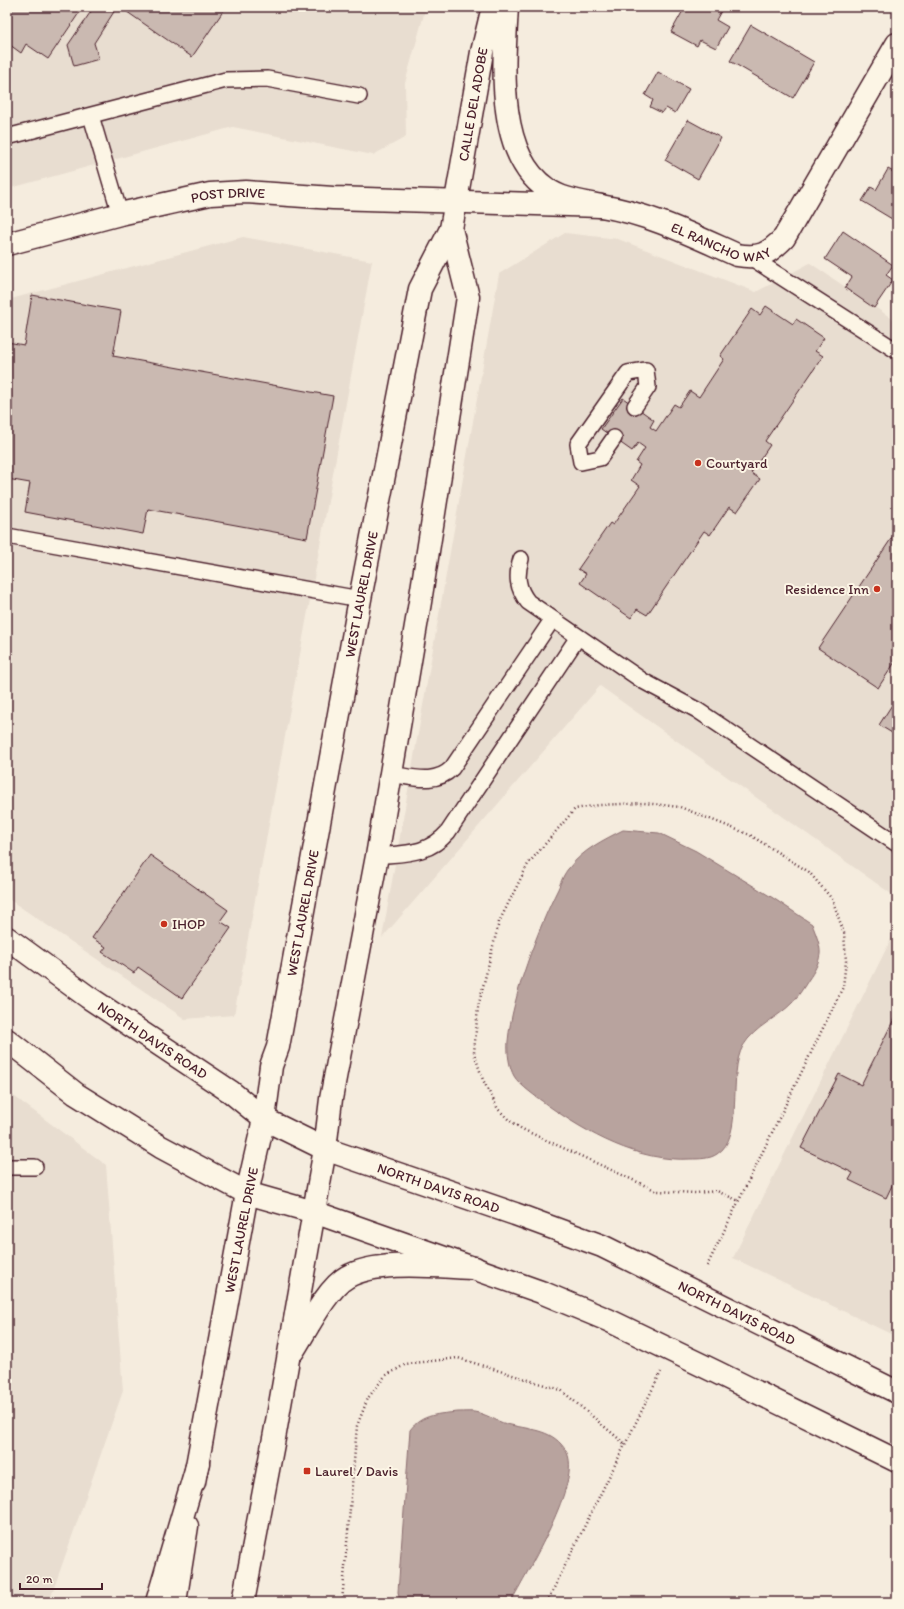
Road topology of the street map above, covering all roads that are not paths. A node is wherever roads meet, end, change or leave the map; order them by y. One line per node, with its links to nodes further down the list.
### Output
1 (493, 7): 7 (main road, CALLE DEL ADOBE)
2 (507, 7): 8 (main road)
3 (897, 44): 12 (main road, EL RANCHO WAY)
4 (359, 96): 5 (lane)
5 (91, 116): 6 (lane); 9 (lane)
6 (7, 137)
7 (455, 202): 8 (main road, EL RANCHO WAY); 9 (main road, POST DRIVE); 10 (main road, WEST LAUREL DRIVE)
8 (601, 206): 12 (main road, EL RANCHO WAY)
9 (120, 214): 11 (main road, POST DRIVE)
10 (451, 229): 18 (main road, WEST LAUREL DRIVE); 21 (main road, WEST LAUREL DRIVE)
11 (7, 244)
12 (750, 257): 13 (lane)
13 (897, 351)
14 (635, 406): 15 (lane)
15 (614, 438)
16 (7, 536): 18 (lane)
17 (521, 559): 19 (lane)
18 (360, 599): 26 (main road, WEST LAUREL DRIVE)
19 (552, 620): 20 (lane); 21 (lane)
20 (578, 638): 22 (lane); 23 (lane)
21 (390, 774): 23 (main road, WEST LAUREL DRIVE)
22 (897, 844)
23 (377, 856): 27 (main road, WEST LAUREL DRIVE)
24 (7, 938): 26 (main road, NORTH DAVIS ROAD)
25 (7, 1040): 30 (main road)
26 (264, 1119): 27 (main road, NORTH DAVIS ROAD); 30 (main road, WEST LAUREL DRIVE)
27 (325, 1149): 31 (main road, WEST LAUREL DRIVE); 34 (main road, NORTH DAVIS ROAD)
28 (7, 1167): 29 (lane)
29 (35, 1167)
30 (247, 1193): 31 (main road); 36 (main road, WEST LAUREL DRIVE)
31 (314, 1212): 32 (main road); 33 (main road, WEST LAUREL DRIVE)
32 (475, 1268): 33 (main road); 35 (main road)
33 (287, 1361): 39 (main road, WEST LAUREL DRIVE)
34 (897, 1392)
35 (897, 1461)
36 (198, 1463): 37 (main road); 38 (main road, WEST LAUREL DRIVE)
37 (157, 1602)
38 (174, 1602)
39 (243, 1602)

